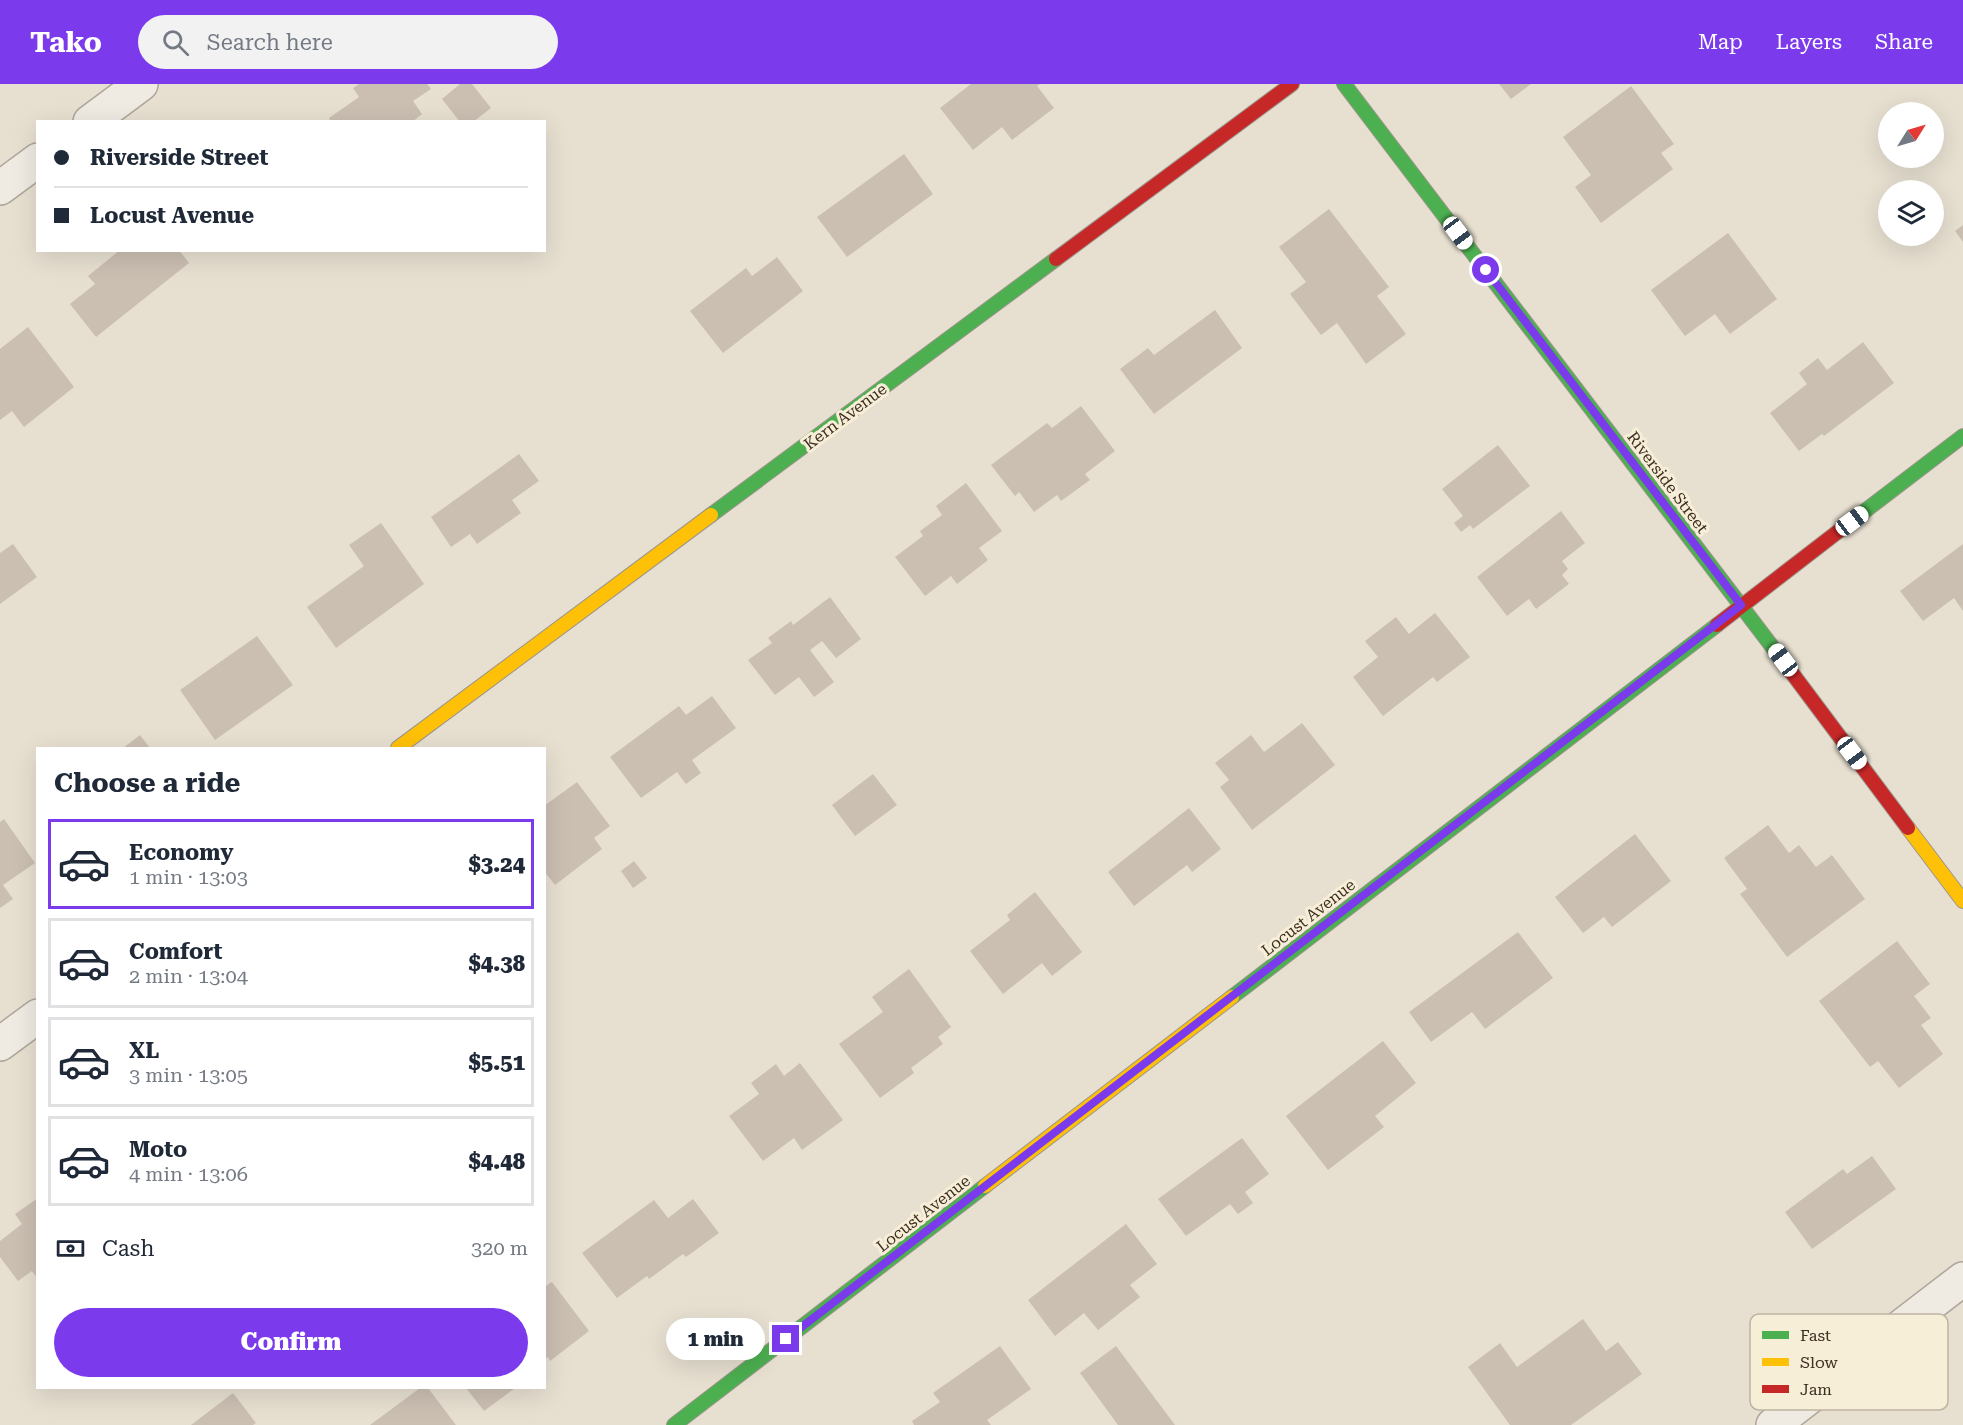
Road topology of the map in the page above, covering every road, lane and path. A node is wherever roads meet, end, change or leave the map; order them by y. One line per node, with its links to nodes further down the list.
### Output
1 (141, 84): 4 (street)
2 (1292, 84): 9 (street, Kern Avenue)
3 (1344, 84): 8 (street, Riverside Street)
4 (93, 120)
5 (36, 161): 6 (street)
6 (0, 188)
7 (1963, 436): 8 (street, Locust Avenue)
8 (1741, 605): 10 (street, Riverside Street); 16 (street, Locust Avenue)
9 (399, 747)
10 (1963, 901)
11 (36, 1017): 12 (street)
12 (0, 1044)
13 (1963, 1279): 14 (street)
14 (1917, 1314)
15 (1793, 1410): 17 (street)
16 (674, 1425)
17 (1773, 1425)

